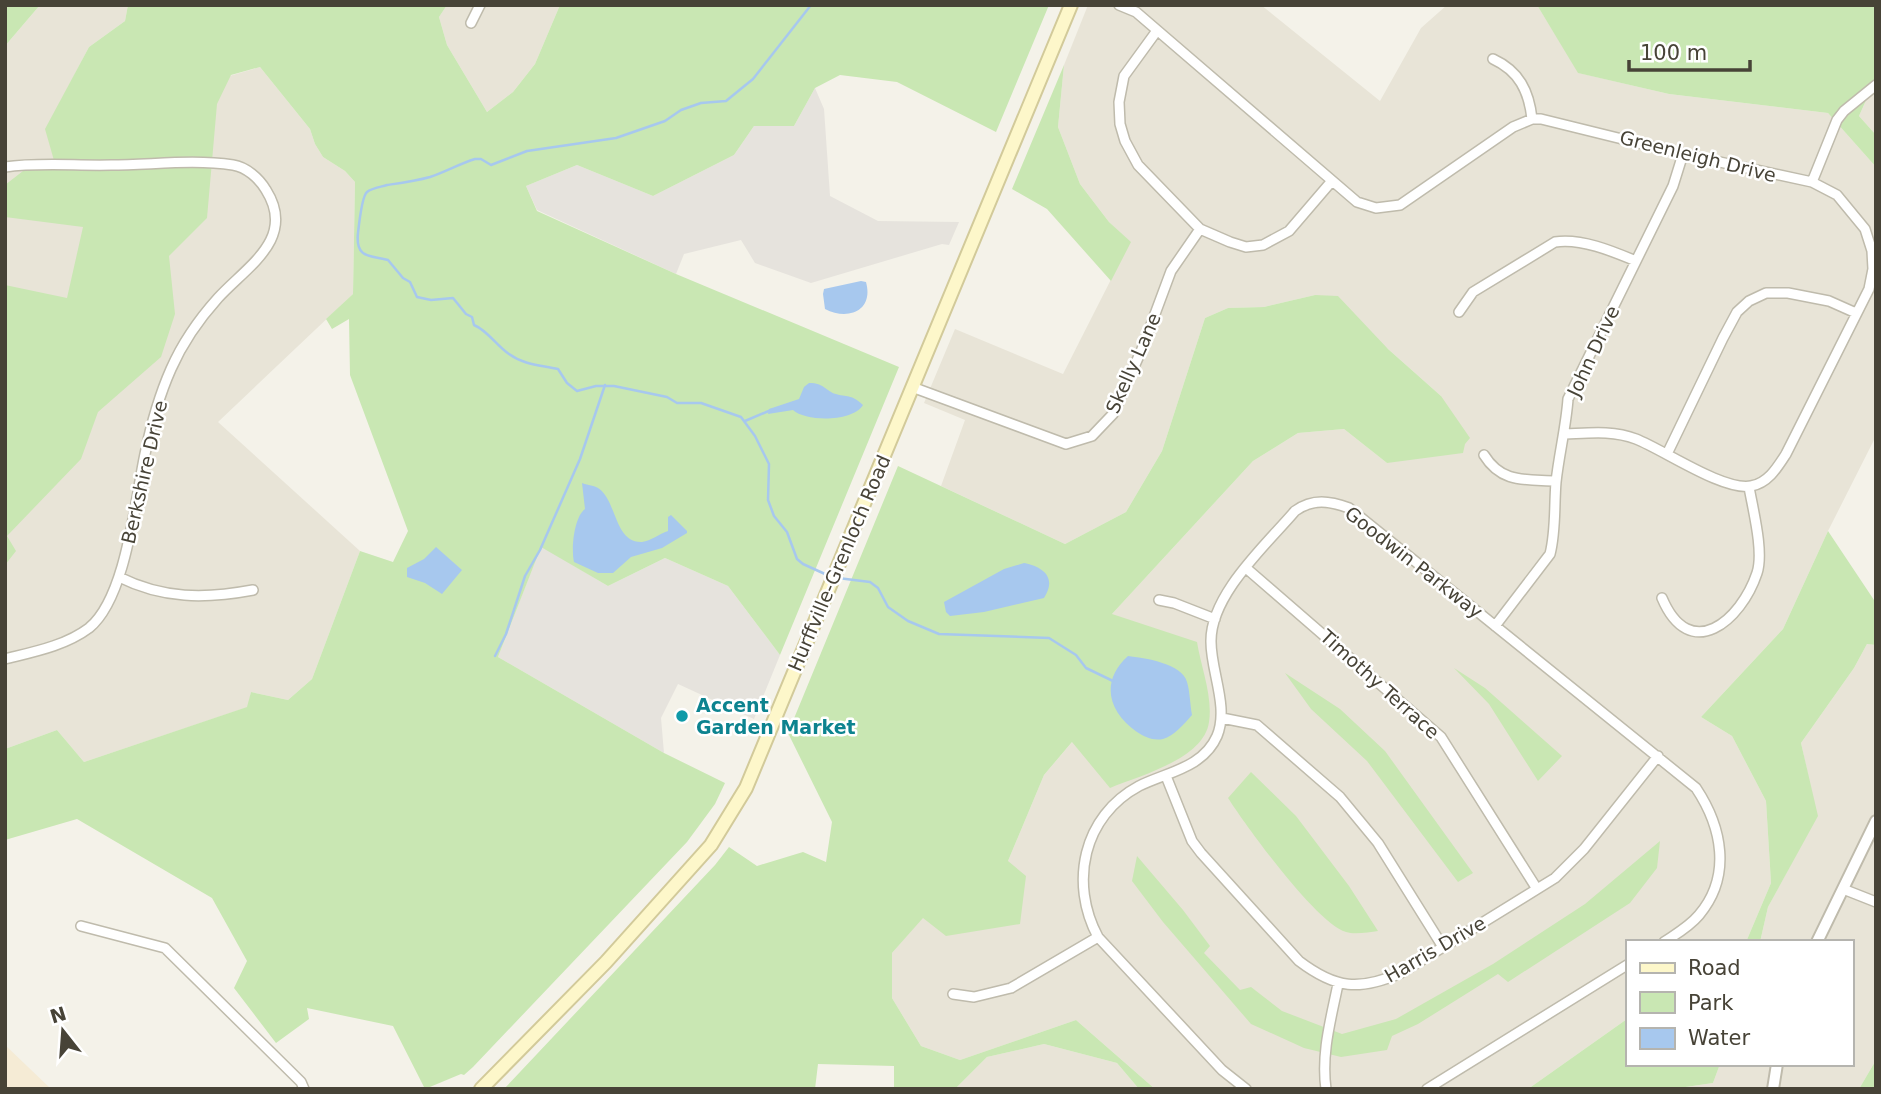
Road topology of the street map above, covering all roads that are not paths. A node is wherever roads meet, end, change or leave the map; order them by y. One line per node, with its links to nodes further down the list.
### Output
1 (480, 5): 4 (street)
2 (1071, 5): 17 (main road, Hurffville-Grenloch Road)
3 (1119, 5): 5 (street)
4 (471, 23)
5 (1156, 32): 11 (street); 13 (street)
6 (1493, 59): 8 (street)
7 (1876, 85): 12 (street)
8 (1532, 119): 9 (street, Greenleigh Drive); 11 (street)
9 (1683, 154): 12 (street, Greenleigh Drive); 14 (street, John Drive)
10 (5, 167): 24 (street, Berkshire Drive)
11 (1331, 182): 13 (street)
12 (1812, 182): 16 (street, Greenleigh Drive)
13 (1200, 229): 17 (street, Skelly Lane)
14 (1636, 261): 15 (street); 18 (street, John Drive)
15 (1459, 312)
16 (1856, 313): 19 (street); 22 (street, Greenleigh Drive)
17 (912, 387): 48 (main road, Hurffville-Grenloch Road)
18 (1566, 434): 19 (street); 21 (street, John Drive)
19 (1667, 454): 22 (street)
20 (1484, 455): 21 (street)
21 (1556, 481): 29 (street, John Drive)
22 (1749, 487): 26 (street)
23 (1246, 568): 28 (street, Goodwin Parkway); 29 (street, Goodwin Parkway); 35 (street, Timothy Terrace)
24 (119, 578): 25 (street); 30 (street, Berkshire Drive)
25 (253, 590)
26 (1662, 598)
27 (1160, 600): 28 (street)
28 (1215, 619): 31 (street, Goodwin Parkway)
29 (1495, 626): 32 (street, Goodwin Parkway)
30 (5, 659)
31 (1222, 718): 33 (street); 42 (street)
32 (1658, 757): 35 (street, Harris Drive); 40 (street, Goodwin Parkway)
33 (1166, 776): 39 (street); 44 (street)
34 (1876, 821): 36 (street)
35 (1537, 889): 42 (street, Harris Drive)
36 (1843, 889): 37 (street); 41 (street)
37 (1876, 902)
38 (81, 926): 47 (street)
39 (1098, 937): 45 (street); 49 (street)
40 (1667, 940)
41 (1818, 940)
42 (1443, 947): 44 (street, Harris Drive)
43 (1626, 966): 51 (street)
44 (1338, 984): 50 (street)
45 (953, 994)
46 (1777, 1066): 52 (street)
47 (304, 1089)
48 (481, 1089)
49 (1246, 1089)
50 (1326, 1089)
51 (1427, 1089)
52 (1773, 1089)

